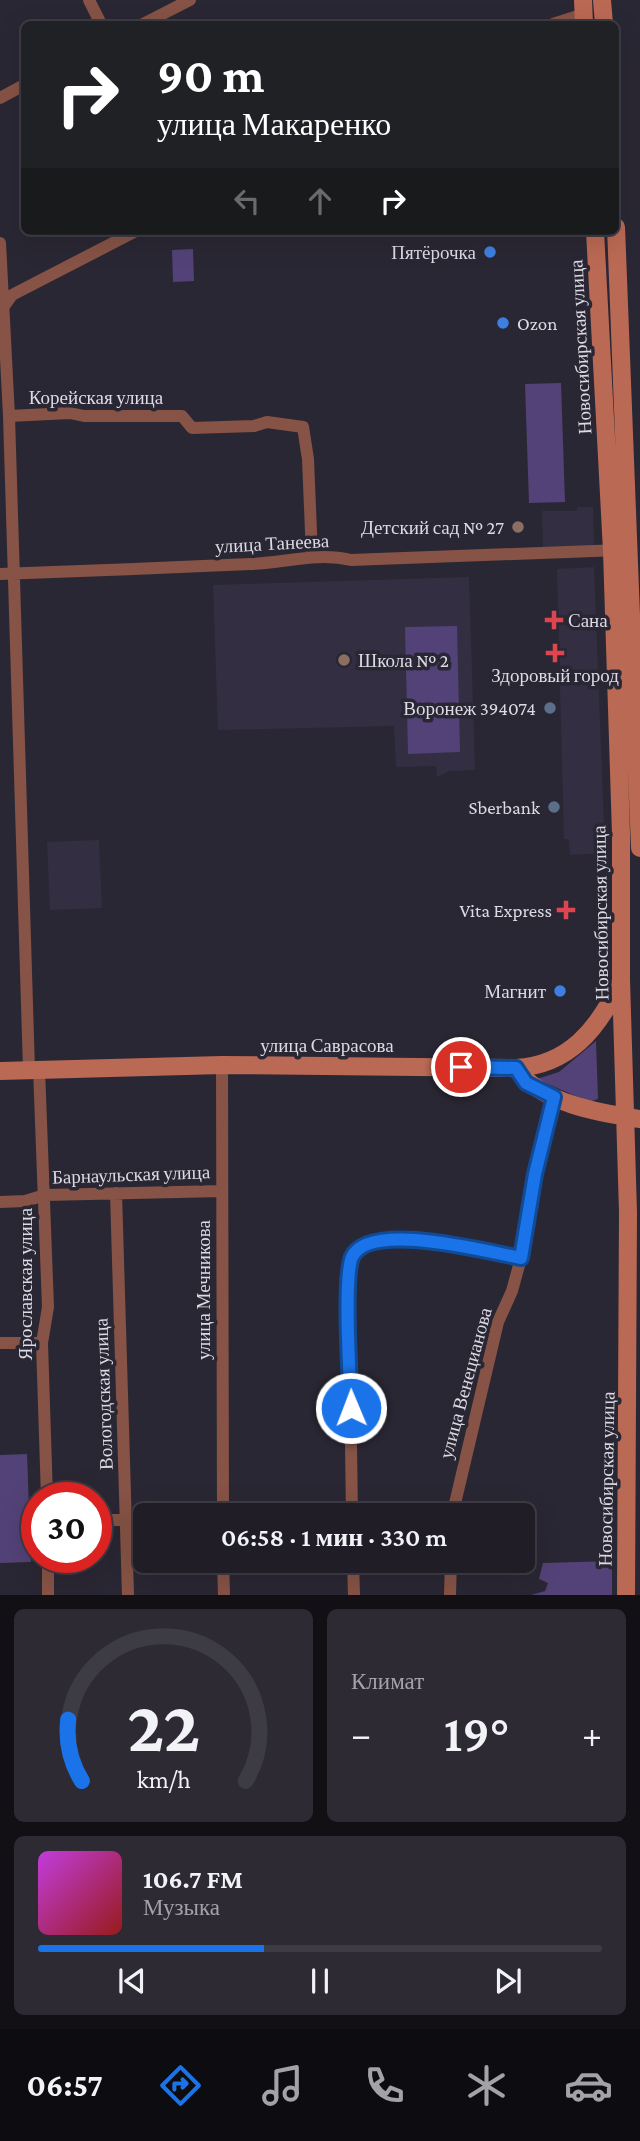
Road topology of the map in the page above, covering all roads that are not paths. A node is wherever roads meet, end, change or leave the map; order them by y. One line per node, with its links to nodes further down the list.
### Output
1 (89, 0): 5 (street)
2 (190, 0): 6 (street)
3 (602, 0): 8 (main road)
4 (584, 13): 7 (street)
5 (100, 21)
6 (149, 21)
7 (561, 21)
8 (604, 21)
9 (21, 87): 10 (street)
10 (0, 98)
11 (128, 235): 15 (street)
12 (596, 235): 19 (main road, Новосибирская улица)
13 (616, 235): 18 (main road)
14 (0, 243): 15 (street, Ярославская улица)
15 (2, 309): 16 (street, Ярославская улица)
16 (9, 416): 17 (street, Ярославская улица); 20 (street, Корейская улица)
17 (5, 500): 21 (street, Ярославская улица)
18 (631, 550): 19 (street, улица Танеева); 22 (main road)
19 (612, 551): 20 (street, улица Танеева); 23 (main road, Новосибирская улица)
20 (312, 556): 21 (street, улица Танеева)
21 (7, 573): 26 (street, Ярославская улица)
22 (640, 848)
23 (621, 980): 25 (main road, улица Саврасова); 29 (main road, Новосибирская улица)
24 (222, 1065): 25 (main road, улица Саврасова); 26 (main road, улица Саврасова); 30 (street, улица Мечникова)
25 (516, 1068): 28 (main road)
26 (34, 1070): 27 (main road, улица Саврасова); 32 (street, Ярославская улица)
27 (0, 1071)
28 (554, 1097): 29 (main road); 34 (street, улица Венецианова)
29 (633, 1118): 53 (main road, Новосибирская улица)
30 (222, 1191): 31 (street, Барнаульская улица); 38 (street, улица Мечникова)
31 (116, 1193): 32 (street, Барнаульская улица); 42 (street, Вологодская улица)
32 (45, 1195): 33 (street, Барнаульская улица); 36 (street, Ярославская улица)
33 (0, 1202)
34 (521, 1258): 39 (street); 40 (street, улица Венецианова)
35 (0, 1343): 36 (street)
36 (42, 1343): 37 (street, Ярославская улица)
37 (46, 1482)
38 (223, 1503)
39 (352, 1503)
40 (455, 1503)
41 (112, 1520): 42 (street)
42 (126, 1520): 43 (street); 49 (street, Вологодская улица)
43 (133, 1520)
44 (48, 1573): 48 (street)
45 (223, 1573): 50 (street)
46 (353, 1573): 51 (street)
47 (451, 1573): 52 (street)
48 (48, 1595)
49 (128, 1595)
50 (223, 1595)
51 (354, 1595)
52 (450, 1595)
53 (626, 1595)

